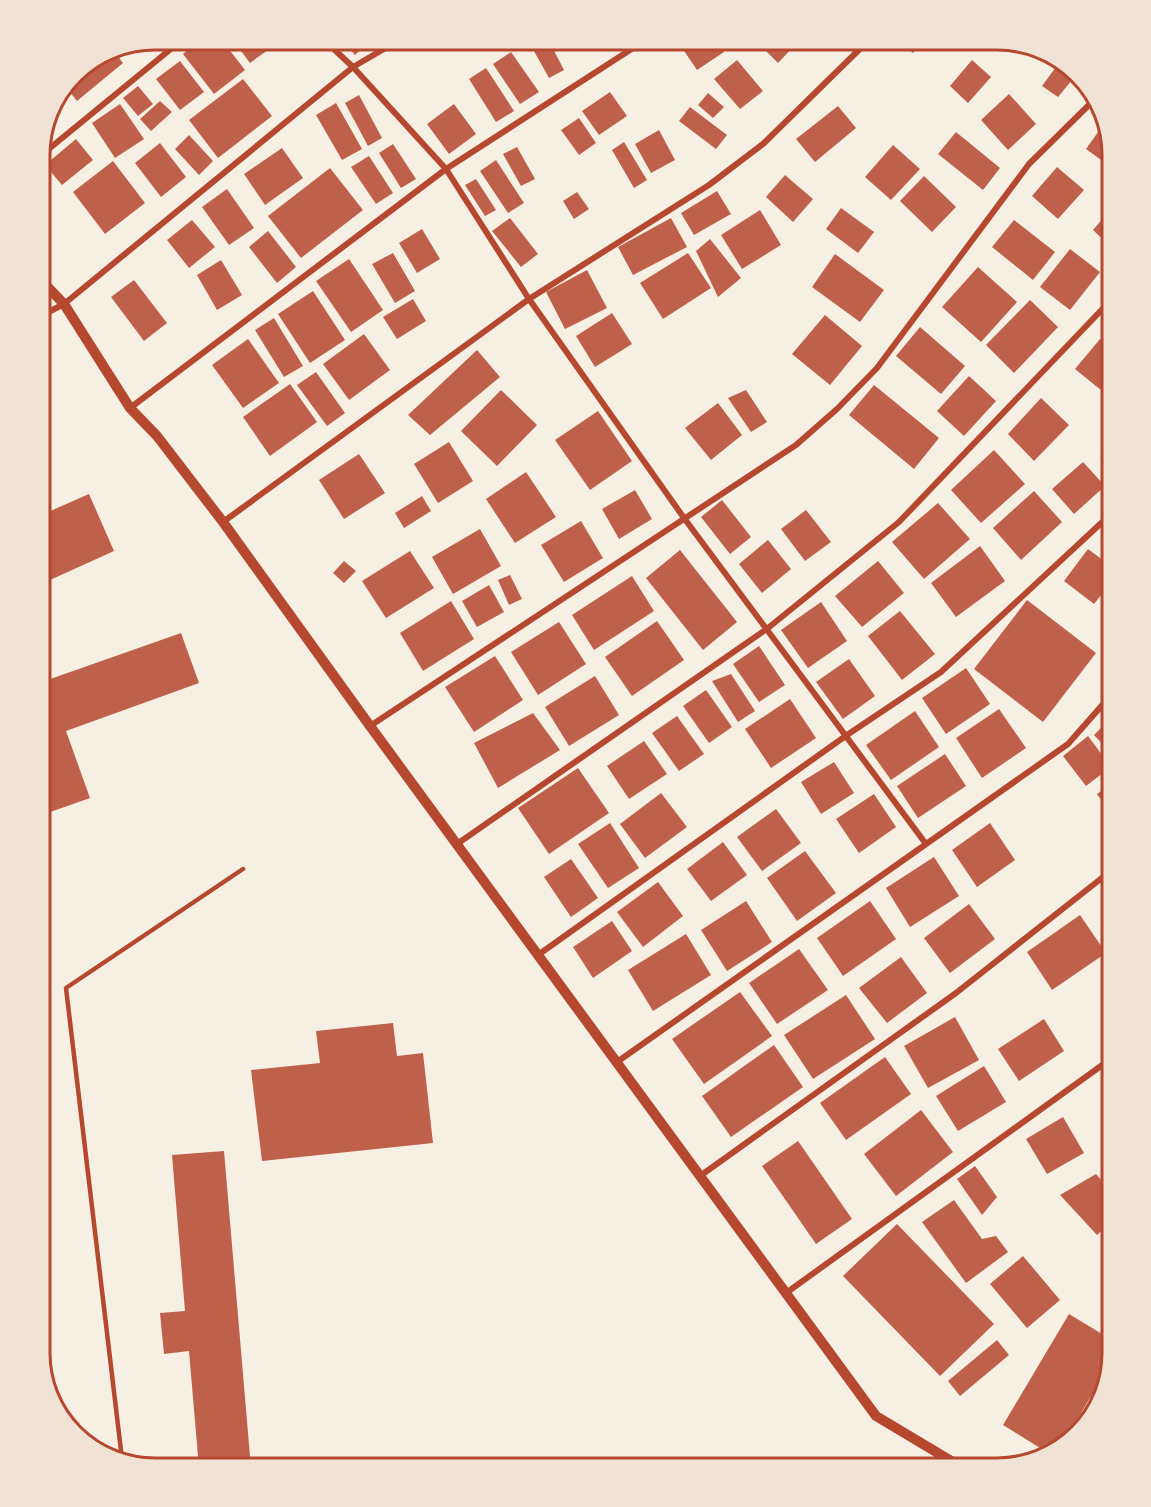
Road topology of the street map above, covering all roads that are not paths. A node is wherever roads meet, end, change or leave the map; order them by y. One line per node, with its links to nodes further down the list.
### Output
1 (170, 50): 8 (street)
2 (335, 50): 6 (street)
3 (382, 50): 6 (street)
4 (630, 50): 9 (street)
5 (859, 50): 11 (street)
6 (353, 67): 9 (street); 12 (street)
7 (1089, 105): 16 (street)
8 (50, 148)
9 (446, 169): 11 (street); 15 (street)
10 (50, 289): 12 (street)
11 (529, 299): 16 (street); 17 (street)
12 (64, 304): 14 (street); 15 (street)
13 (1102, 309): 19 (street)
14 (50, 311)
15 (130, 408): 17 (street)
16 (684, 518): 19 (street); 21 (street)
17 (223, 522): 21 (street)
18 (1102, 522): 22 (street)
19 (768, 628): 22 (street); 23 (street)
20 (1102, 705): 24 (street)
21 (370, 726): 23 (street)
22 (847, 735): 24 (street); 27 (street)
23 (457, 844): 27 (street)
24 (926, 844): 28 (street)
25 (243, 869): 32 (lane)
26 (1102, 878): 30 (street)
27 (538, 955): 28 (street)
28 (617, 1062): 30 (street)
29 (1102, 1065): 31 (street)
30 (700, 1176): 31 (street)
31 (786, 1293): 33 (street)
32 (121, 1452)
33 (946, 1458)

